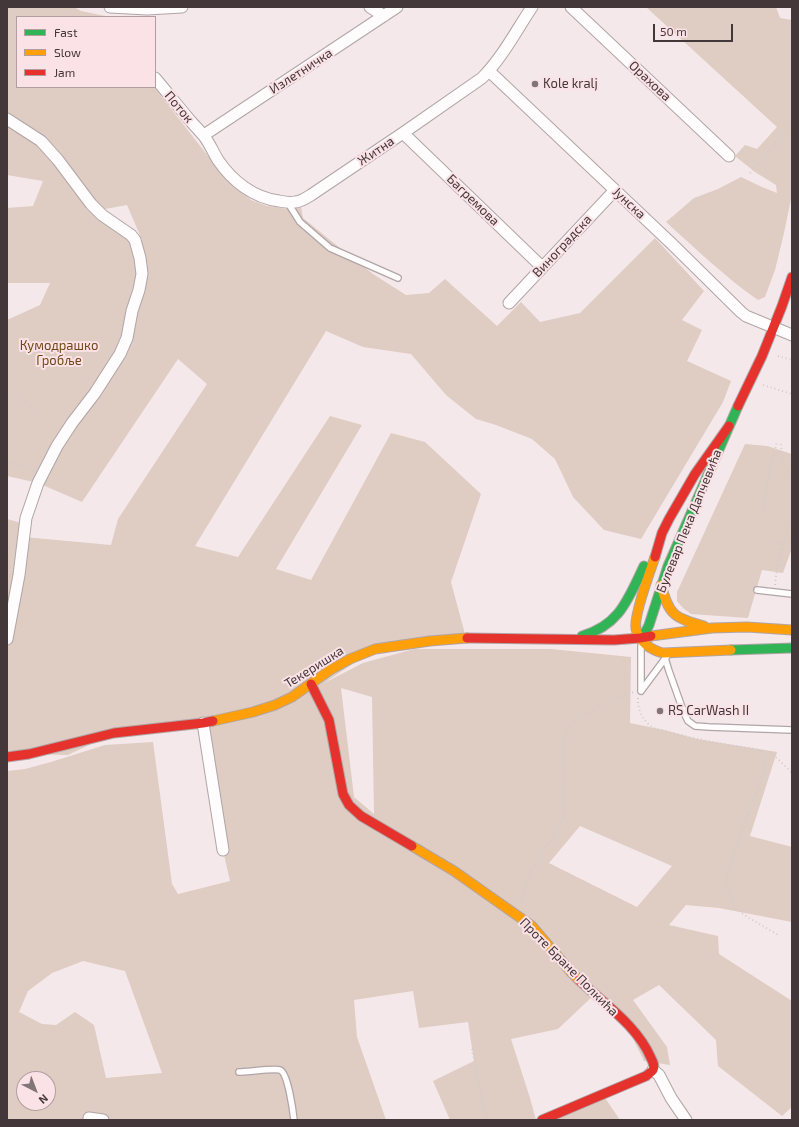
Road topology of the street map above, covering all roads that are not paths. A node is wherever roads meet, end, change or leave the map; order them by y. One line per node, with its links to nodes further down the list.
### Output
1 (110, 7): 7 (street)
2 (182, 7): 7 (street)
3 (370, 7): 8 (street)
4 (397, 7): 8 (street, Излетничка)
5 (532, 7): 9 (street, Житна)
6 (571, 7): 14 (street, Орахова)
7 (147, 13)
8 (384, 16): 13 (street, Излетничка)
9 (489, 71): 12 (street, Житна); 15 (street, Јунска)
10 (156, 79): 13 (street, Поток)
11 (7, 119): 31 (street)
12 (403, 133): 16 (street, Житна); 17 (street, Багремова)
13 (204, 135): 16 (street, Житна)
14 (729, 156)
15 (615, 190): 17 (street, Виноградска); 21 (street, Јунска)
16 (288, 202): 19 (lane)
17 (542, 267): 20 (street, Виноградска)
18 (792, 277): 21 (street, Булевар Пека Дапчевића)
19 (398, 278)
20 (509, 303)
21 (773, 328): 22 (street); 23 (street, Булевар Пека Дапчевића)
22 (792, 335)
23 (729, 426): 24 (street, Булевар Пека Дапчевића); 25 (street, Булевар Пека Дапчевића)
24 (662, 533): 30 (street, Булевар Пека Дапчевића); 32 (street)
25 (661, 585): 28 (street); 30 (street, Булевар Пека Дапчевића)
26 (757, 590): 27 (lane)
27 (792, 594)
28 (712, 628): 29 (street); 30 (street)
29 (792, 630)
30 (640, 638): 32 (street, Текеришка); 34 (street); 34 (lane)
31 (7, 639)
32 (571, 640): 35 (street, Текеришка)
33 (792, 648): 34 (street)
34 (668, 655): 37 (lane)
35 (311, 684): 36 (street, Текеришка); 40 (street, Проте Бране Полкића)
36 (203, 723): 38 (street, Текеришка); 39 (street)
37 (792, 730)
38 (7, 757)
39 (223, 850)
40 (653, 1070): 45 (street); 46 (street)
41 (240, 1072): 44 (lane)
42 (89, 1118): 43 (street)
43 (103, 1120)
44 (294, 1120)
45 (542, 1120)
46 (686, 1120)

